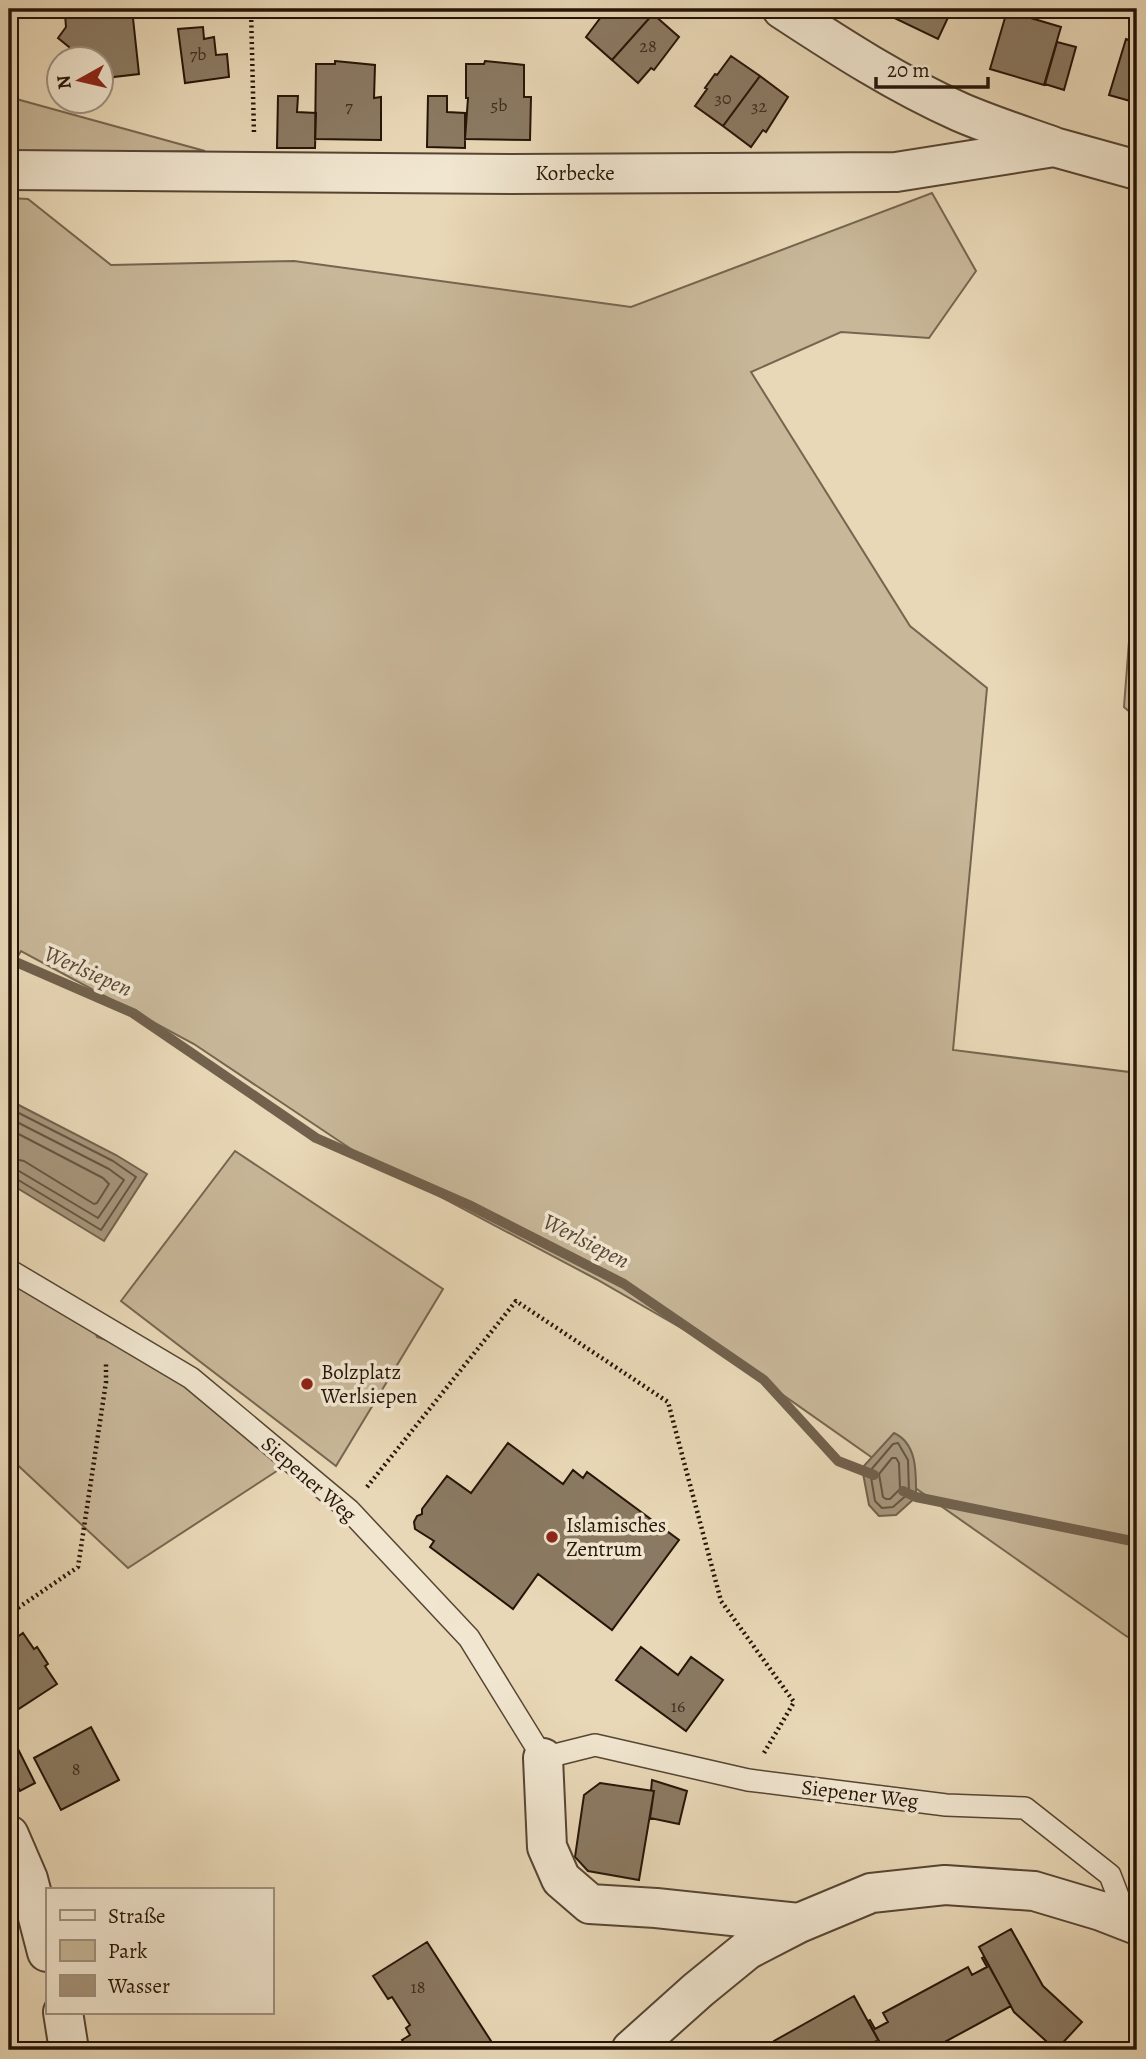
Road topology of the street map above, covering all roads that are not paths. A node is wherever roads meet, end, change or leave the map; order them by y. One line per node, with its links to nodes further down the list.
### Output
1 (782, 9): 2 (street)
2 (1054, 147): 3 (street, Korbecke); 4 (street, Korbecke)
3 (9, 170)
4 (1137, 170)
5 (9, 1270): 6 (lane, Siepener Weg)
6 (543, 1758): 8 (street, Siepener Weg); 9 (lane, Siepener Weg)
7 (9, 1835): 10 (street)
8 (799, 1923): 9 (street, Siepener Weg); 13 (street, Siepener Weg)
9 (1133, 1924)
10 (46, 1948)
11 (63, 2014): 12 (street)
12 (69, 2050)
13 (631, 2050)

